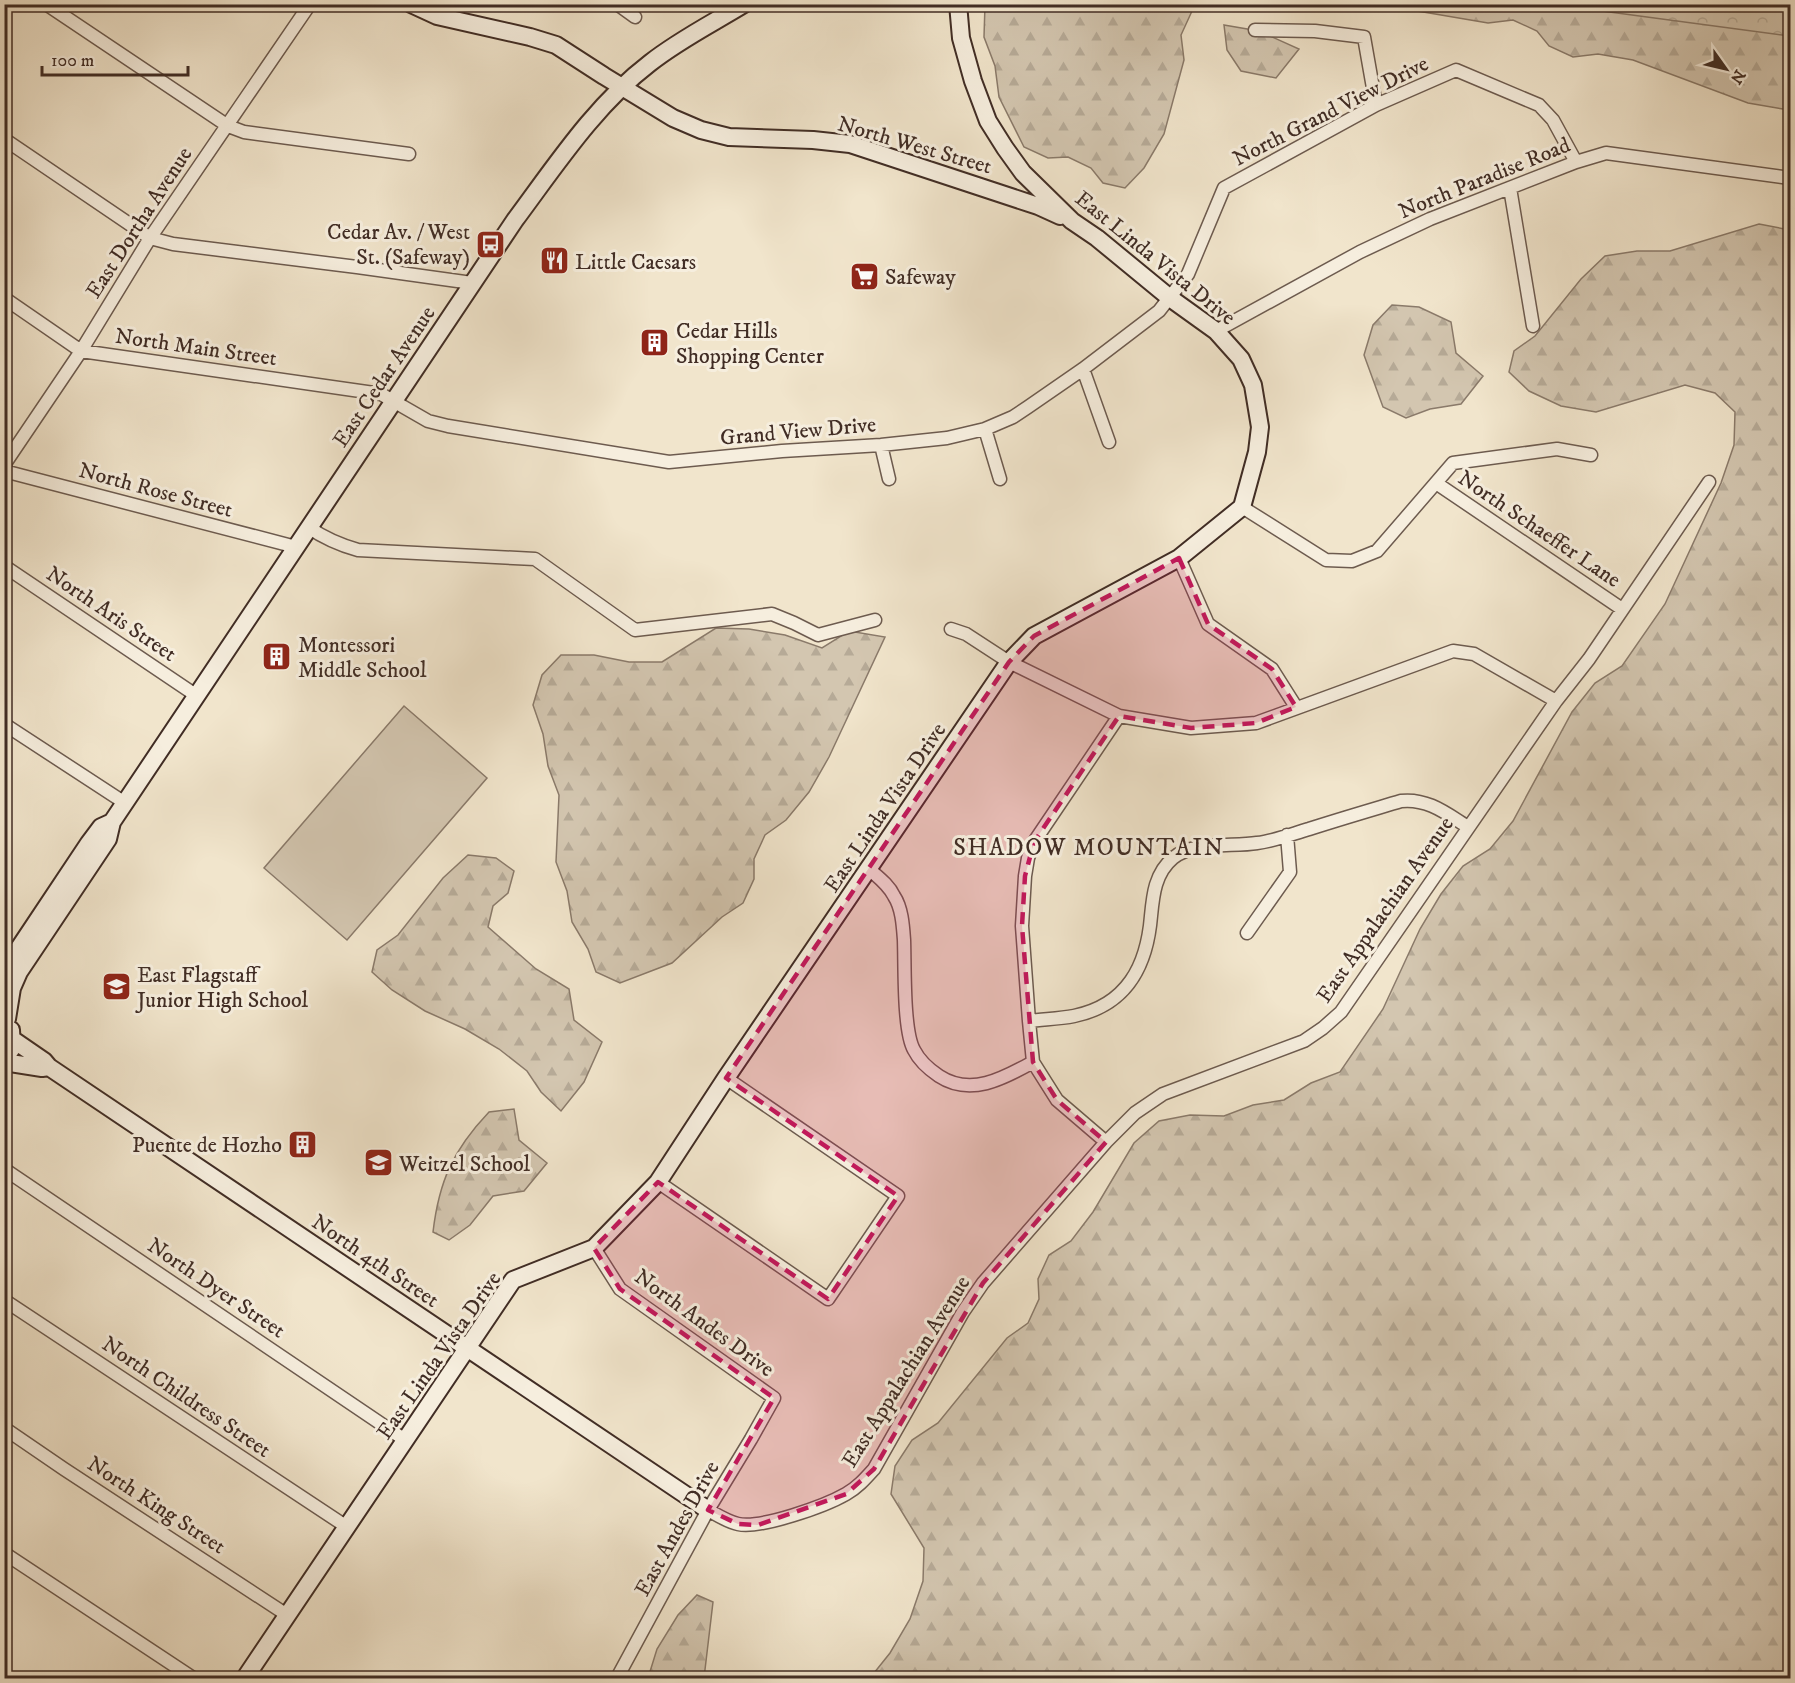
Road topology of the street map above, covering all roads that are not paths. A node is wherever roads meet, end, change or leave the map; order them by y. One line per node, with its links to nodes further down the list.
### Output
1 (46, 4): 11 (street)
2 (310, 4): 11 (street, East Dortha Avenue)
3 (411, 4): 9 (street, North West Street)
4 (616, 4): 7 (street)
5 (744, 4): 9 (street, East Cedar Avenue)
6 (958, 4): 17 (street, East Linda Vista Drive)
7 (635, 17)
8 (1255, 30): 10 (street)
9 (622, 87): 17 (street, North West Street); 19 (street, East Cedar Avenue)
10 (1376, 105): 14 (street, North Grand View Drive); 21 (street, North Grand View Drive)
11 (228, 126): 13 (street); 18 (street, East Dortha Avenue)
12 (4, 139): 18 (street)
13 (409, 154)
14 (1576, 162): 15 (street, North Paradise Road); 16 (street, North Paradise Road)
15 (1791, 178)
16 (1510, 188): 22 (street); 23 (street, North Paradise Road)
17 (1072, 221): 21 (street, East Linda Vista Drive)
18 (150, 238): 19 (street); 24 (street, East Dortha Avenue)
19 (472, 283): 26 (street, East Cedar Avenue)
20 (4, 298): 24 (street, North Main Street)
21 (1170, 298): 23 (street, East Linda Vista Drive); 25 (street, Grand View Drive)
22 (1533, 326)
23 (1216, 331): 37 (street, East Linda Vista Drive)
24 (81, 351): 26 (street, North Main Street); 31 (street, East Dortha Avenue)
25 (1083, 369): 27 (street, Grand View Drive); 28 (street)
26 (394, 402): 29 (street, Grand View Drive); 38 (street, East Cedar Avenue)
27 (984, 429): 29 (street, Grand View Drive); 34 (street)
28 (1109, 442)
29 (881, 445): 33 (street)
30 (1591, 455): 36 (street)
31 (4, 465)
32 (4, 471): 39 (street, North Rose Street)
33 (889, 479)
34 (1000, 479)
35 (1709, 482): 42 (street, East Appalachian Avenue)
36 (1436, 483): 37 (street); 42 (street, North Schaeffer Lane)
37 (1242, 507): 40 (street, East Linda Vista Drive)
38 (308, 527): 39 (street, East Cedar Avenue); 43 (street)
39 (296, 547): 46 (street, East Cedar Avenue)
40 (1179, 558): 45 (street, East Linda Vista Drive); 48 (street)
41 (4, 566): 46 (street, North Aris Street)
42 (1622, 609): 47 (street, East Appalachian Avenue)
43 (875, 620)
44 (951, 629): 45 (street)
45 (1009, 662): 49 (street); 55 (street, East Linda Vista Drive)
46 (197, 696): 51 (street, East Cedar Avenue)
47 (1556, 701): 48 (street); 53 (street, East Appalachian Avenue)
48 (1296, 707): 49 (street)
49 (1119, 716): 60 (street)
50 (4, 724): 51 (street)
51 (125, 803): 52 (street, East Cedar Avenue)
52 (112, 822): 57 (street, East Cedar Avenue); 59 (street, East Cedar Avenue)
53 (1468, 827): 54 (street); 66 (street, East Appalachian Avenue)
54 (1287, 836): 56 (street); 60 (street)
55 (869, 869): 63 (street); 65 (street, East Linda Vista Drive)
56 (1248, 933)
57 (10, 958): 58 (street, East Cedar Avenue)
58 (4, 971)
59 (6, 1018): 61 (street)
60 (1029, 1021): 63 (street)
61 (12, 1039): 62 (street); 64 (street, North 4th Street)
62 (4, 1061): 64 (street, North 4th Street)
63 (1033, 1062): 66 (street)
64 (49, 1067): 71 (street, North 4th Street)
65 (726, 1078): 68 (street, East Linda Vista Drive); 68 (street)
66 (1106, 1142): 75 (street, East Appalachian Avenue)
67 (4, 1169): 74 (street, North Dyer Street)
68 (658, 1182): 69 (street, East Linda Vista Drive)
69 (594, 1248): 71 (street, East Linda Vista Drive); 72 (street, North Andes Drive)
70 (4, 1300): 76 (street, North Childress Street)
71 (467, 1348): 74 (street, East Linda Vista Drive); 75 (street, North 4th Street)
72 (774, 1398): 75 (street, East Andes Drive)
73 (4, 1428): 78 (street, North King Street)
74 (405, 1440): 76 (street, East Linda Vista Drive)
75 (708, 1510): 81 (street, East Andes Drive)
76 (347, 1527): 78 (street, East Linda Vista Drive)
77 (4, 1553): 79 (street)
78 (287, 1615): 80 (street, East Linda Vista Drive)
79 (193, 1678)
80 (245, 1678)
81 (617, 1678)

